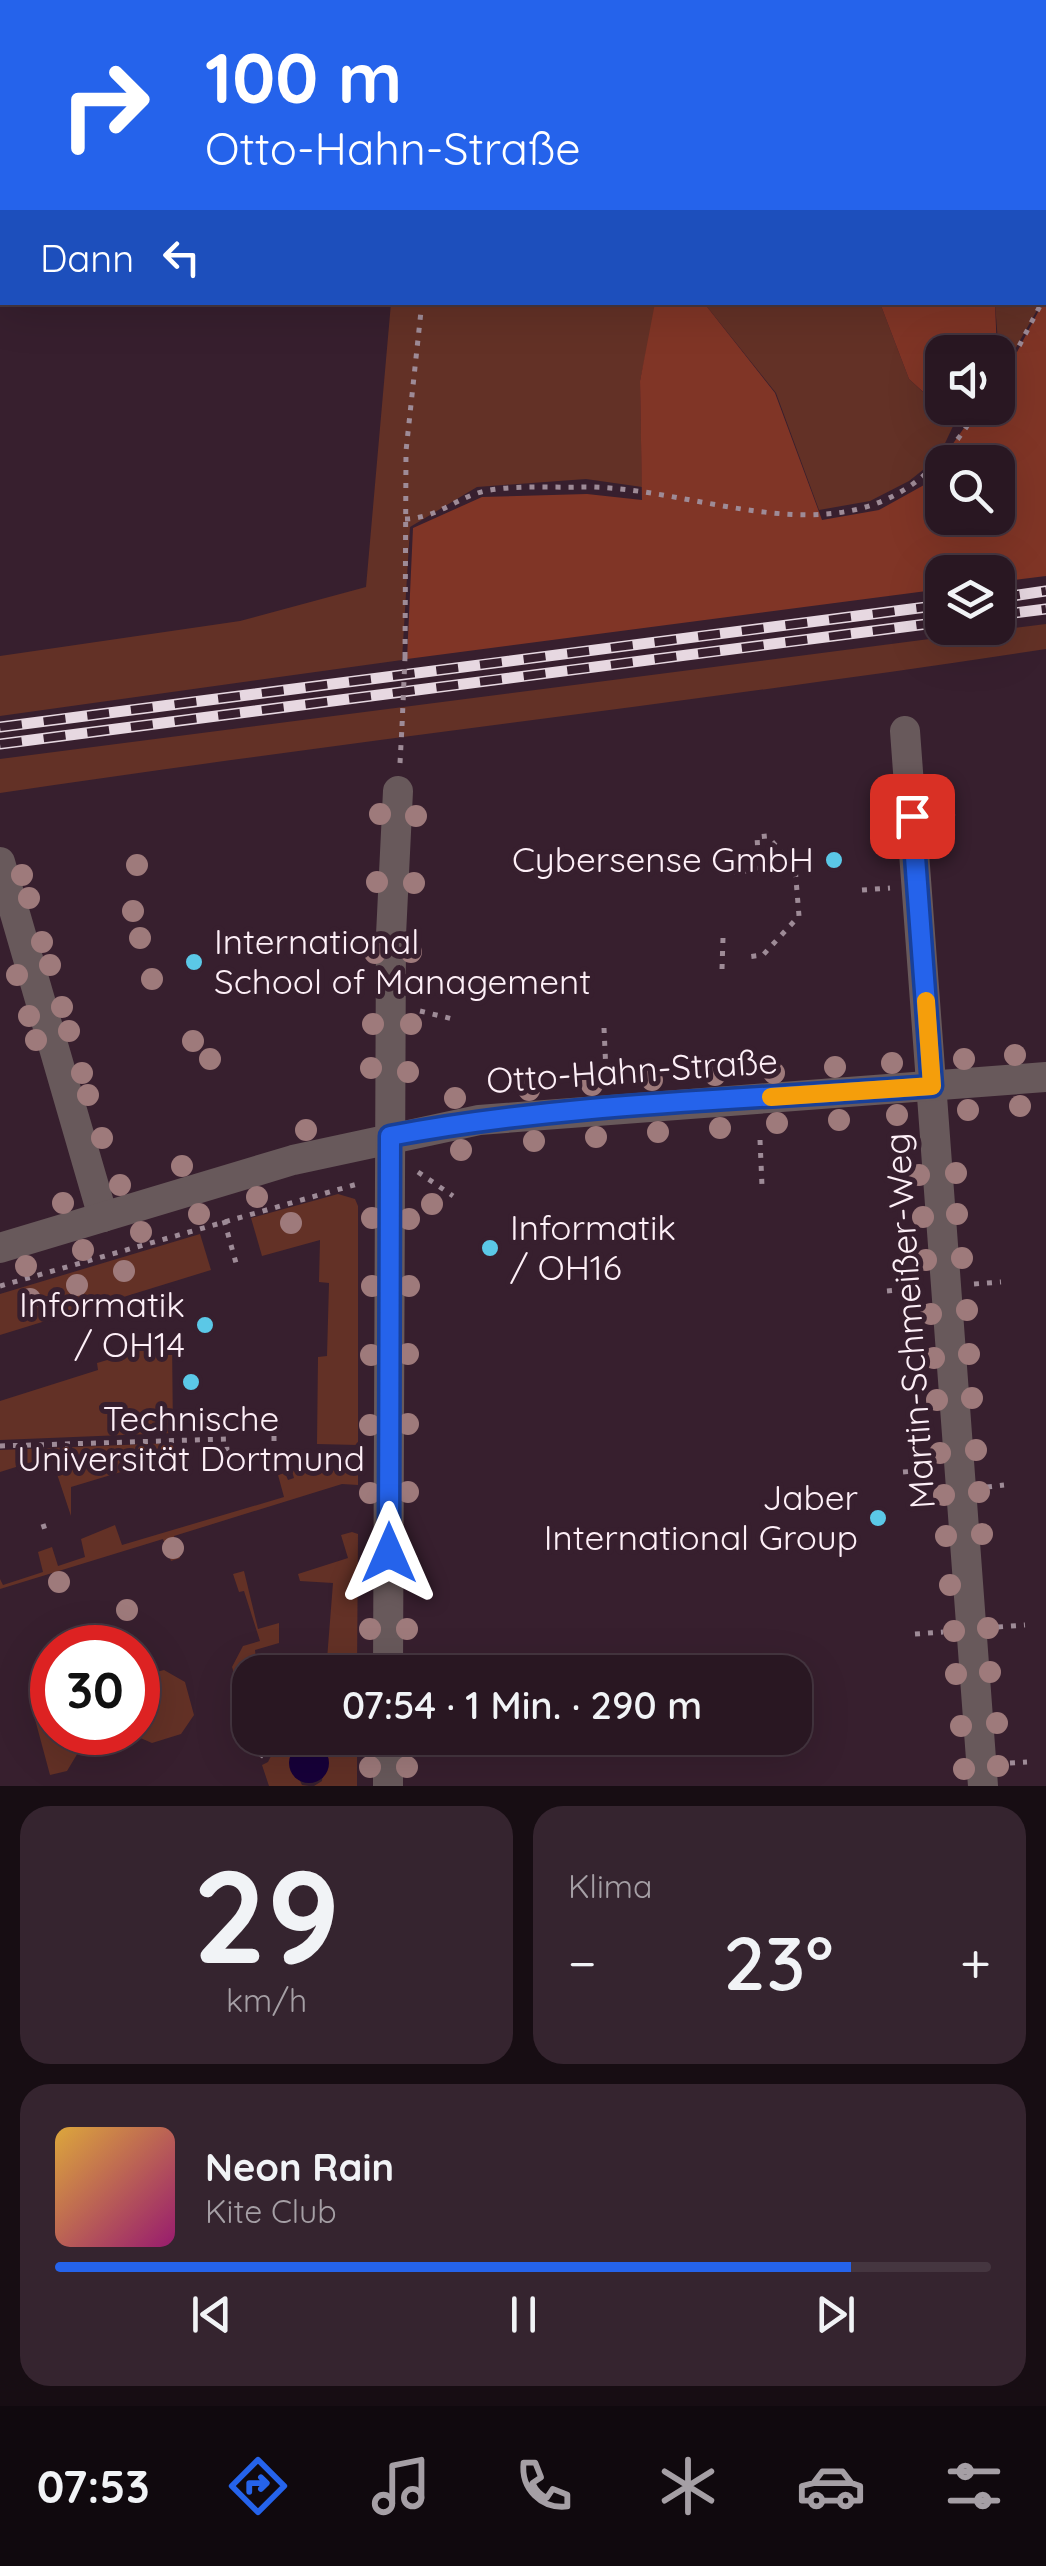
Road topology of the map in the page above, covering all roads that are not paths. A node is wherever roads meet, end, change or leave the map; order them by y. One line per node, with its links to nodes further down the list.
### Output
1 (905, 730): 5 (street, Martin-Schmeißer-Weg)
2 (398, 791): 6 (street)
3 (0, 862): 7 (street)
4 (1046, 1077): 5 (street, Otto-Hahn-Straße)
5 (932, 1086): 6 (street, Otto-Hahn-Straße); 12 (street, Martin-Schmeißer-Weg)
6 (390, 1136): 7 (street, Otto-Hahn-Straße); 9 (street)
7 (103, 1217): 8 (street, Otto-Hahn-Straße)
8 (0, 1248)
9 (388, 1655)
10 (388, 1755): 11 (street)
11 (388, 1786)
12 (983, 1786)

